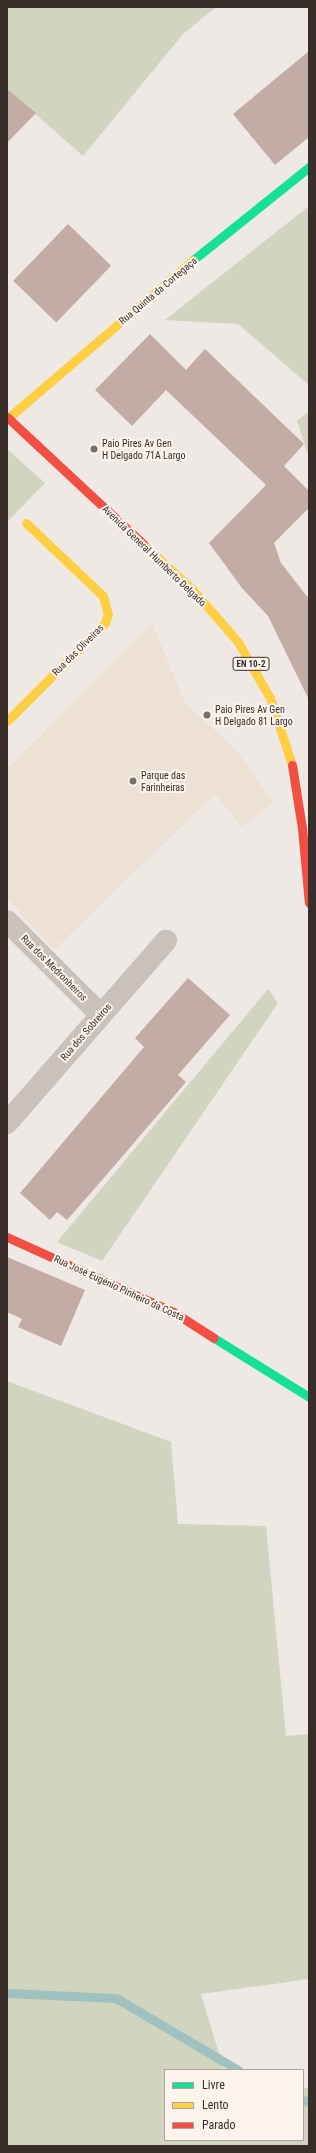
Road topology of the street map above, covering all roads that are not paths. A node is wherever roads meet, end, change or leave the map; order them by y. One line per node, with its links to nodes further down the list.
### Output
1 (309, 167): 2 (street, Rua Quinta da Cortegaça)
2 (8, 418): 5 (street, Avenida General Humberto Delgado / EN 10-2)
3 (26, 523): 4 (street, Rua das Oliveiras)
4 (7, 721)
5 (309, 903)
6 (7, 921): 8 (street, Rua dos Medronheiros)
7 (166, 941): 8 (street, Rua dos Sobreiros)
8 (101, 1015): 9 (street, Rua dos Sobreiros)
9 (7, 1123)
10 (7, 1237): 11 (street, Rua José Eugénio Pinheiro da Costa)
11 (309, 1397)

